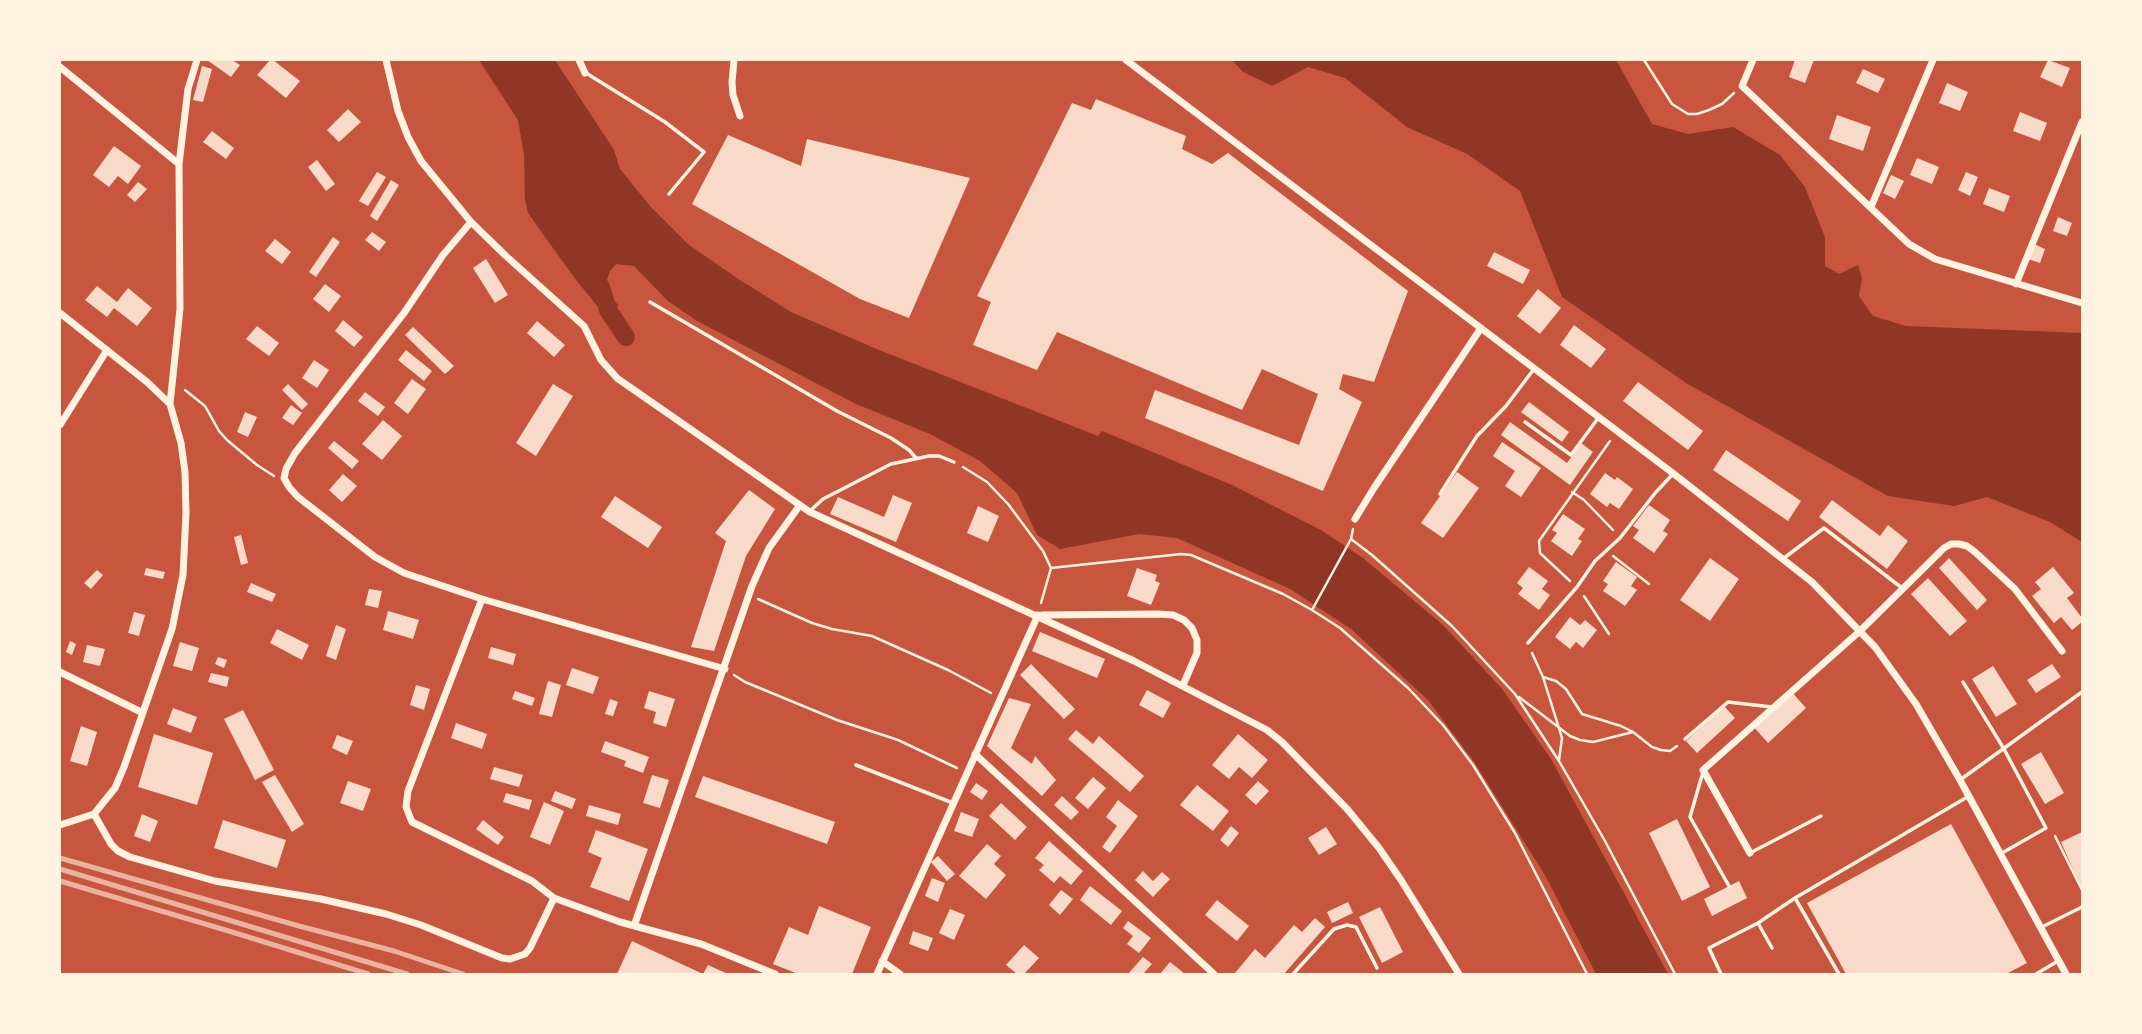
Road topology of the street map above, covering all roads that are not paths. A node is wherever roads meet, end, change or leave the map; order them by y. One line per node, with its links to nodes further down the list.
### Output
1 (197, 60): 12 (street)
2 (386, 60): 15 (street)
3 (579, 60): 9 (street)
4 (734, 60): 10 (street)
5 (1126, 60): 20 (street)
6 (1753, 60): 14 (street)
7 (1933, 60): 14 (street)
8 (60, 66): 12 (street)
9 (585, 73): 13 (lane)
10 (740, 116)
11 (2082, 122): 16 (street)
12 (179, 163): 23 (street)
13 (669, 194)
14 (1871, 207): 16 (street)
15 (471, 222): 31 (street); 36 (street)
16 (2016, 284): 18 (street)
17 (650, 302): 27 (lane)
18 (2082, 303)
19 (60, 313): 21 (street)
20 (1481, 328): 22 (street); 33 (street)
21 (107, 350): 23 (street); 26 (street)
22 (1534, 369): 24 (street); 30 (lane)
23 (170, 404): 47 (street)
24 (1599, 417): 25 (lane); 29 (street)
25 (1525, 422)
26 (60, 425)
27 (916, 458): 28 (lane); 32 (lane)
28 (954, 462)
29 (1674, 474): 34 (street); 39 (lane)
30 (1440, 494)
31 (800, 505): 32 (street); 41 (street)
32 (810, 512): 37 (street)
33 (1355, 519)
34 (1783, 558): 35 (lane); 38 (street)
35 (1902, 588): 38 (street); 40 (street)
36 (482, 599): 41 (street); 62 (street)
37 (1038, 615): 44 (street); 44 (street); 50 (street)
38 (1860, 631): 46 (street); 53 (street)
39 (1528, 643)
40 (2062, 651)
41 (725, 669): 66 (street)
42 (60, 671): 47 (street)
43 (1963, 682): 49 (lane)
44 (1183, 685): 77 (street)
45 (2082, 692): 49 (lane)
46 (1774, 707): 48 (lane); 52 (street)
47 (143, 713): 56 (street)
48 (1685, 739)
49 (2004, 749): 53 (lane); 60 (lane)
50 (975, 754): 55 (street); 75 (street)
51 (856, 765): 55 (lane)
52 (1703, 771): 59 (street); 61 (lane)
53 (1960, 780): 54 (street)
54 (1969, 796): 60 (street); 63 (lane)
55 (953, 803): 69 (street)
56 (94, 814): 58 (street); 62 (street)
57 (1821, 816): 59 (lane)
58 (60, 825)
59 (1750, 853)
60 (2000, 854): 67 (street)
61 (1729, 886)
62 (554, 898): 66 (street)
63 (1795, 898): 65 (lane); 79 (lane)
64 (2082, 907): 67 (lane)
65 (1758, 923): 68 (lane); 78 (lane)
66 (634, 926): 72 (street)
67 (2040, 928): 70 (street)
68 (1772, 948)
69 (882, 961): 73 (street); 74 (street)
70 (2058, 961): 80 (lane); 81 (street)
71 (1377, 968): 76 (lane)
72 (775, 975)
73 (877, 975)
74 (901, 975)
75 (1214, 975)
76 (1293, 975)
77 (1459, 975)
78 (1721, 975)
79 (1839, 975)
80 (2036, 975)
81 (2066, 975)

